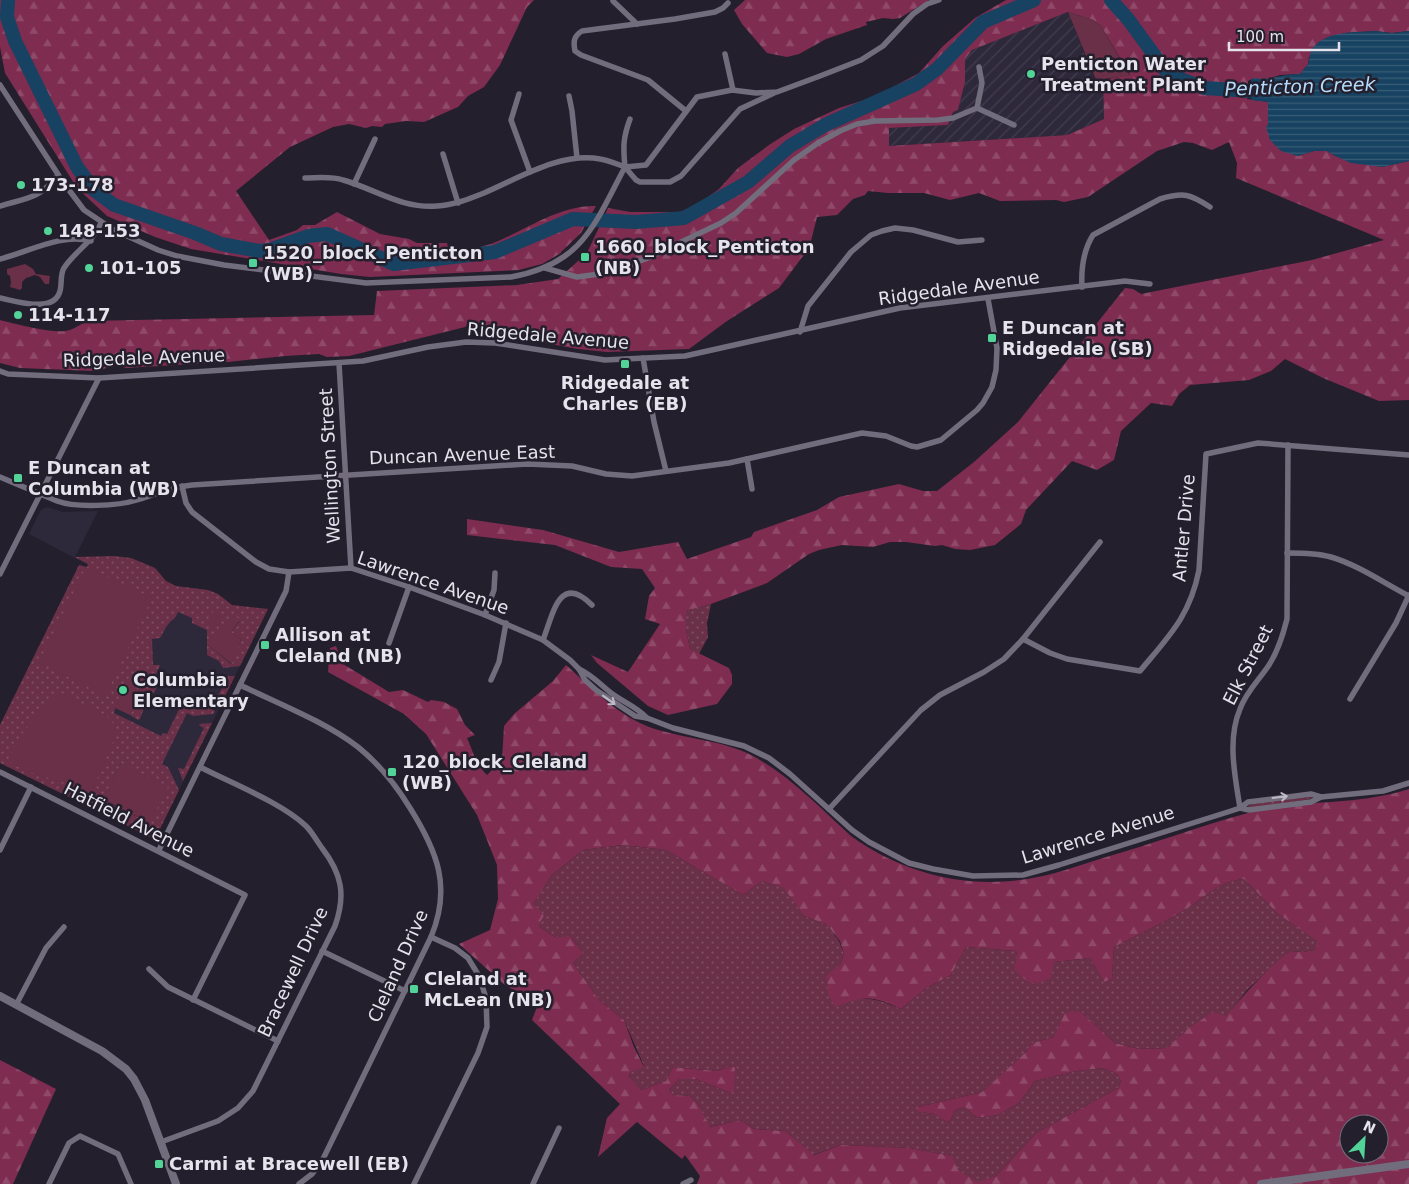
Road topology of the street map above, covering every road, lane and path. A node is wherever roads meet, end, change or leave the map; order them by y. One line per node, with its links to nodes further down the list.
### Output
1 (939, 0): 9 (street)
2 (613, 1): 4 (street)
3 (728, 3): 4 (street)
4 (637, 24): 13 (street)
5 (725, 54): 8 (street)
6 (979, 67): 12 (street)
7 (0, 85): 21 (street)
8 (733, 90): 9 (street); 13 (street)
9 (777, 92): 19 (street)
10 (519, 94): 20 (street)
11 (569, 96): 18 (street)
12 (977, 108): 15 (street); 31 (street)
13 (686, 111): 19 (street)
14 (630, 119): 19 (street)
15 (1014, 125)
16 (375, 139): 23 (street)
17 (443, 154): 24 (street)
18 (576, 158): 19 (street); 20 (street)
19 (625, 167): 31 (street)
20 (530, 172): 24 (street)
21 (58, 175): 25 (street); 27 (street)
22 (305, 178): 23 (street)
23 (354, 184): 24 (street)
24 (458, 202)
25 (0, 206)
26 (1210, 207): 33 (street)
27 (102, 223): 28 (street); 31 (street)
28 (90, 240): 30 (street); 34 (street)
29 (982, 240): 36 (street)
30 (0, 259)
31 (545, 268)
32 (1150, 284): 33 (street, Ridgedale Avenue)
33 (1082, 287): 35 (street, Ridgedale Avenue)
34 (0, 298)
35 (988, 299): 36 (street, Ridgedale Avenue); 43 (street, Duncan Avenue East)
36 (800, 332): 37 (street, Ridgedale Avenue)
37 (643, 358): 38 (street, Ridgedale Avenue); 44 (street)
38 (339, 363): 40 (street, Ridgedale Avenue); 45 (street, Wellington Street)
39 (0, 371): 40 (street, Ridgedale Avenue)
40 (99, 378): 49 (street)
41 (1288, 445): 42 (street, Antler Drive); 51 (street, Elk Street); 61 (street, Antler Drive)
42 (1409, 455)
43 (747, 459): 44 (street, Duncan Avenue East); 48 (street)
44 (666, 472): 45 (street, Duncan Avenue East)
45 (345, 475): 47 (street, Duncan Avenue East); 52 (street, Wellington Street)
46 (0, 477): 49 (street, Duncan Avenue East)
47 (182, 486): 49 (street, Duncan Avenue East); 53 (street, Lawrence Avenue)
48 (752, 489)
49 (40, 493): 55 (street)
50 (1100, 542): 61 (street)
51 (1287, 553): 57 (street); 71 (street, Elk Street)
52 (351, 568): 53 (street, Lawrence Avenue); 56 (street, Lawrence Avenue)
53 (289, 572): 65 (street)
54 (495, 573): 59 (street)
55 (0, 574)
56 (409, 587): 59 (street, Lawrence Avenue); 63 (street)
57 (1409, 596): 66 (street)
58 (592, 605): 62 (street)
59 (485, 615): 60 (street, Lawrence Avenue)
60 (506, 623): 62 (street, Lawrence Avenue); 64 (street)
61 (1023, 639): 72 (street)
62 (543, 640): 72 (street, Lawrence Avenue)
63 (389, 643)
64 (492, 680)
65 (240, 685): 67 (street); 76 (street, Cleland Drive)
66 (1350, 699)
67 (200, 767): 74 (street); 77 (street, Bracewell Drive)
68 (0, 772): 70 (street, Hatfield Avenue)
69 (1409, 782): 71 (street, Lawrence Avenue)
70 (31, 788): 73 (street); 74 (street, Hatfield Avenue)
71 (1240, 808): 72 (street, Lawrence Avenue)
72 (829, 809)
73 (0, 850)
74 (158, 850): 81 (street, Hatfield Avenue)
75 (64, 927): 82 (street)
76 (431, 937): 79 (street, Cleland Drive); 92 (street)
77 (322, 950): 79 (street); 83 (street, Bracewell Drive)
78 (150, 969): 81 (street)
79 (405, 991): 91 (street, Cleland Drive)
80 (0, 996): 82 (street)
81 (194, 1000): 83 (street)
82 (16, 1005): 85 (street)
83 (278, 1041): 85 (street, Bracewell Drive)
84 (559, 1128): 93 (street)
85 (161, 1142): 88 (street)
86 (1409, 1164): 95 (street)
87 (691, 1180): 94 (street)
88 (174, 1183)
89 (49, 1184): 90 (street)
90 (131, 1184)
91 (299, 1184)
92 (414, 1184)
93 (533, 1184)
94 (683, 1184)
95 (1261, 1184)

